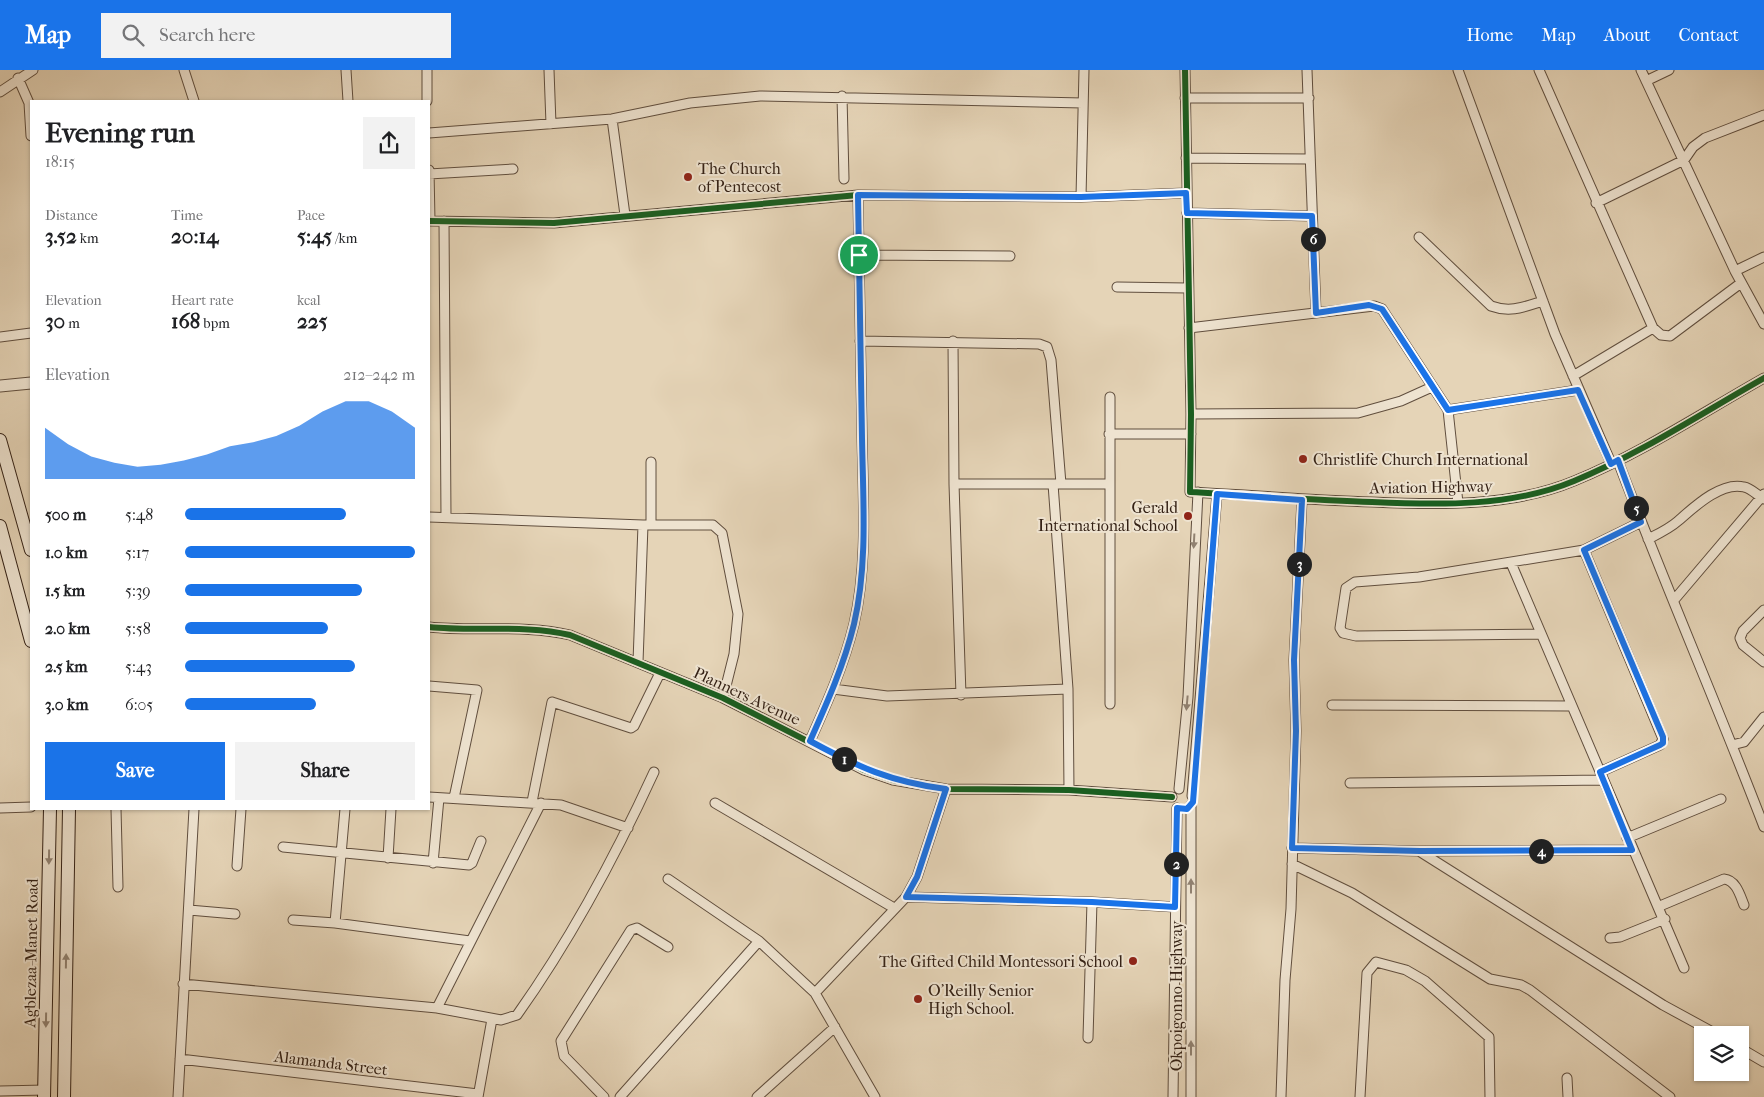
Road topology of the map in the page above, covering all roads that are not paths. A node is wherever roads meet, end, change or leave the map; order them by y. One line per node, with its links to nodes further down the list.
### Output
1 (33, 70): 13 (street)
2 (184, 70): 19 (street)
3 (346, 70): 20 (street)
4 (427, 70): 21 (street)
5 (549, 70): 26 (street)
6 (1084, 70): 22 (street)
7 (1185, 70): 17 (street)
8 (1307, 70): 18 (street)
9 (1458, 70): 51 (street)
10 (1539, 70): 37 (street)
11 (1641, 70): 14 (street)
12 (1669, 70): 14 (street)
13 (18, 78): 15 (street); 24 (street)
14 (1646, 81): 30 (street)
15 (0, 92)
16 (842, 96): 22 (street); 25 (street); 33 (street)
17 (1185, 98): 18 (street); 28 (street)
18 (1309, 98): 29 (street)
19 (194, 100)
20 (348, 100)
21 (427, 100)
22 (1083, 102): 36 (street)
23 (1764, 115): 30 (street)
24 (30, 119)
25 (612, 119): 26 (street); 39 (street)
26 (551, 124): 27 (street)
27 (430, 133)
28 (1186, 158): 29 (street); 34 (street)
29 (1310, 159): 40 (street)
30 (1684, 160): 37 (street); 47 (street)
31 (513, 169): 32 (street)
32 (430, 174)
33 (844, 179)
34 (1186, 193): 36 (street); 38 (street)
35 (858, 195): 36 (street); 39 (street); 44 (street)
36 (1081, 197)
37 (1596, 203): 55 (street)
38 (1187, 213): 40 (street); 50 (street)
39 (626, 215): 42 (street)
40 (1312, 216): 52 (street)
41 (430, 221): 42 (street)
42 (444, 222): 83 (street)
43 (1419, 237): 51 (street)
44 (859, 255): 45 (street); 58 (street)
45 (1010, 256)
46 (1764, 257): 47 (street)
47 (1735, 272): 48 (street)
48 (1741, 283): 53 (street); 55 (street)
49 (1117, 287): 50 (street)
50 (1187, 288): 54 (street)
51 (1543, 301): 60 (street)
52 (1316, 313): 54 (street); 64 (street)
53 (1764, 324)
54 (1189, 328): 68 (street)
55 (1653, 328): 60 (street)
56 (30, 333): 57 (street)
57 (0, 337)
58 (860, 341): 59 (street); 100 (street)
59 (954, 341): 74 (street); 75 (street)
60 (1573, 376): 65 (street)
61 (1764, 378): 73 (street, Aviation Highway)
62 (30, 383): 63 (street)
63 (0, 386)
64 (1432, 387): 67 (street); 68 (street)
65 (1578, 390): 67 (street); 73 (street)
66 (1110, 397): 69 (street)
67 (1448, 410): 81 (street)
68 (1191, 414): 70 (street)
69 (1109, 434): 70 (street); 76 (street)
70 (1191, 434): 77 (street)
71 (0, 440): 87 (main road)
72 (651, 462): 85 (street)
73 (1614, 462): 81 (street, Aviation Highway); 84 (street)
74 (954, 484): 75 (street); 102 (street)
75 (1057, 484): 76 (street); 101 (street)
76 (1109, 484): 104 (street)
77 (1194, 492): 78 (street, Aviation Highway); 115 (street, one-way to 115)
78 (1217, 494): 80 (street, Aviation Highway); 121 (street)
79 (1763, 497): 88 (street); 91 (street)
80 (1302, 500): 81 (street, Aviation Highway); 139 (street)
81 (1458, 503)
82 (430, 517): 83 (street)
83 (446, 517): 85 (street)
84 (1641, 522): 88 (street); 89 (street)
85 (647, 525): 96 (street); 103 (street)
86 (0, 526): 95 (main road)
87 (29, 529)
88 (1648, 540): 91 (street)
89 (1584, 550): 90 (street); 111 (street)
90 (1511, 563): 94 (street); 94 (street)
91 (1674, 600): 109 (street)
92 (1764, 610): 97 (street)
93 (430, 627): 96 (street, Planners Avenue)
94 (1541, 634): 106 (street)
95 (30, 637)
96 (638, 662): 98 (street, Planners Avenue)
97 (1764, 662)
98 (660, 673): 103 (street, Planners Avenue); 122 (street)
99 (430, 686): 119 (street)
100 (833, 689): 102 (street); 108 (street)
101 (1068, 689): 102 (street); 114 (street)
102 (961, 694)
103 (723, 698): 108 (street, Planners Avenue)
104 (1110, 704)
105 (1332, 705): 106 (street)
106 (1572, 706): 111 (street)
107 (1764, 718): 109 (street)
108 (810, 741): 113 (street, Planners Avenue)
109 (1732, 745): 134 (street)
110 (654, 772): 135 (street)
111 (1601, 776): 112 (street); 136 (street)
112 (1350, 783)
113 (946, 789): 114 (street, Planners Avenue); 149 (street)
114 (1069, 790): 117 (street, Planners Avenue)
115 (1179, 790): 117 (street); 121 (street)
116 (430, 797): 118 (street)
117 (1172, 797): 126 (street)
118 (439, 798): 119 (street); 144 (street)
119 (454, 798): 122 (street)
120 (1722, 799): 136 (street)
121 (1192, 800): 126 (street); 186 (street, Okpoigonno Highway, one-way to 121)
122 (536, 802): 135 (street); 161 (street)
123 (715, 803): 154 (street)
124 (30, 807): 125 (street)
125 (0, 808)
126 (1177, 808): 153 (street, Okpoigonno Highway)
127 (50, 810): 177 (main road, Agblezaa-Manet Road, one-way to 177)
128 (68, 810): 179 (main road, one-way to 128)
129 (116, 810): 148 (street)
130 (194, 810): 155 (street)
131 (241, 810): 146 (street)
132 (345, 810): 142 (street)
133 (391, 810): 143 (street)
134 (1764, 827)
135 (628, 828): 168 (street)
136 (1627, 838): 140 (street)
137 (481, 841): 144 (street)
138 (282, 847): 142 (street)
139 (1292, 848): 141 (street); 145 (street)
140 (1632, 850): 141 (street); 152 (street)
141 (1420, 851): 169 (street)
142 (340, 853): 143 (street); 159 (street)
143 (388, 858): 144 (street)
144 (433, 863)
145 (1292, 864): 187 (street); 191 (street)
146 (237, 866)
147 (668, 879): 162 (street)
148 (118, 887)
149 (906, 897): 150 (street); 154 (street)
150 (1092, 902): 153 (street); 171 (street)
151 (1744, 905): 152 (street)
152 (1660, 906): 157 (street)
153 (1175, 907): 185 (street, Okpoigonno Highway)
154 (894, 908): 166 (street)
155 (189, 910): 156 (street); 165 (street)
156 (235, 914)
157 (1665, 919): 160 (street); 164 (street)
158 (293, 920): 159 (street)
159 (335, 923): 161 (street)
160 (1610, 938)
161 (470, 941): 167 (street)
162 (759, 941): 166 (street); 182 (street)
163 (668, 947): 181 (street)
164 (1684, 968)
165 (183, 984): 167 (street); 173 (street)
166 (815, 993): 170 (street)
167 (437, 1008): 168 (street)
168 (492, 1019): 178 (street)
169 (1702, 1026)
170 (835, 1027): 183 (street); 184 (street)
171 (1088, 1038)
172 (1749, 1053): 174 (street)
173 (180, 1059): 178 (street, Alamanda Street); 180 (street)
174 (1764, 1062)
175 (1567, 1078): 190 (street)
176 (0, 1091): 177 (street)
177 (45, 1093)
178 (478, 1096)
179 (64, 1097)
180 (178, 1097)
181 (604, 1097)
182 (620, 1097)
183 (757, 1097)
184 (875, 1097)
185 (1173, 1097)
186 (1191, 1097)
187 (1281, 1097)
188 (1360, 1097): 189 (street)
189 (1490, 1097)
190 (1568, 1097)
191 (1670, 1097)

